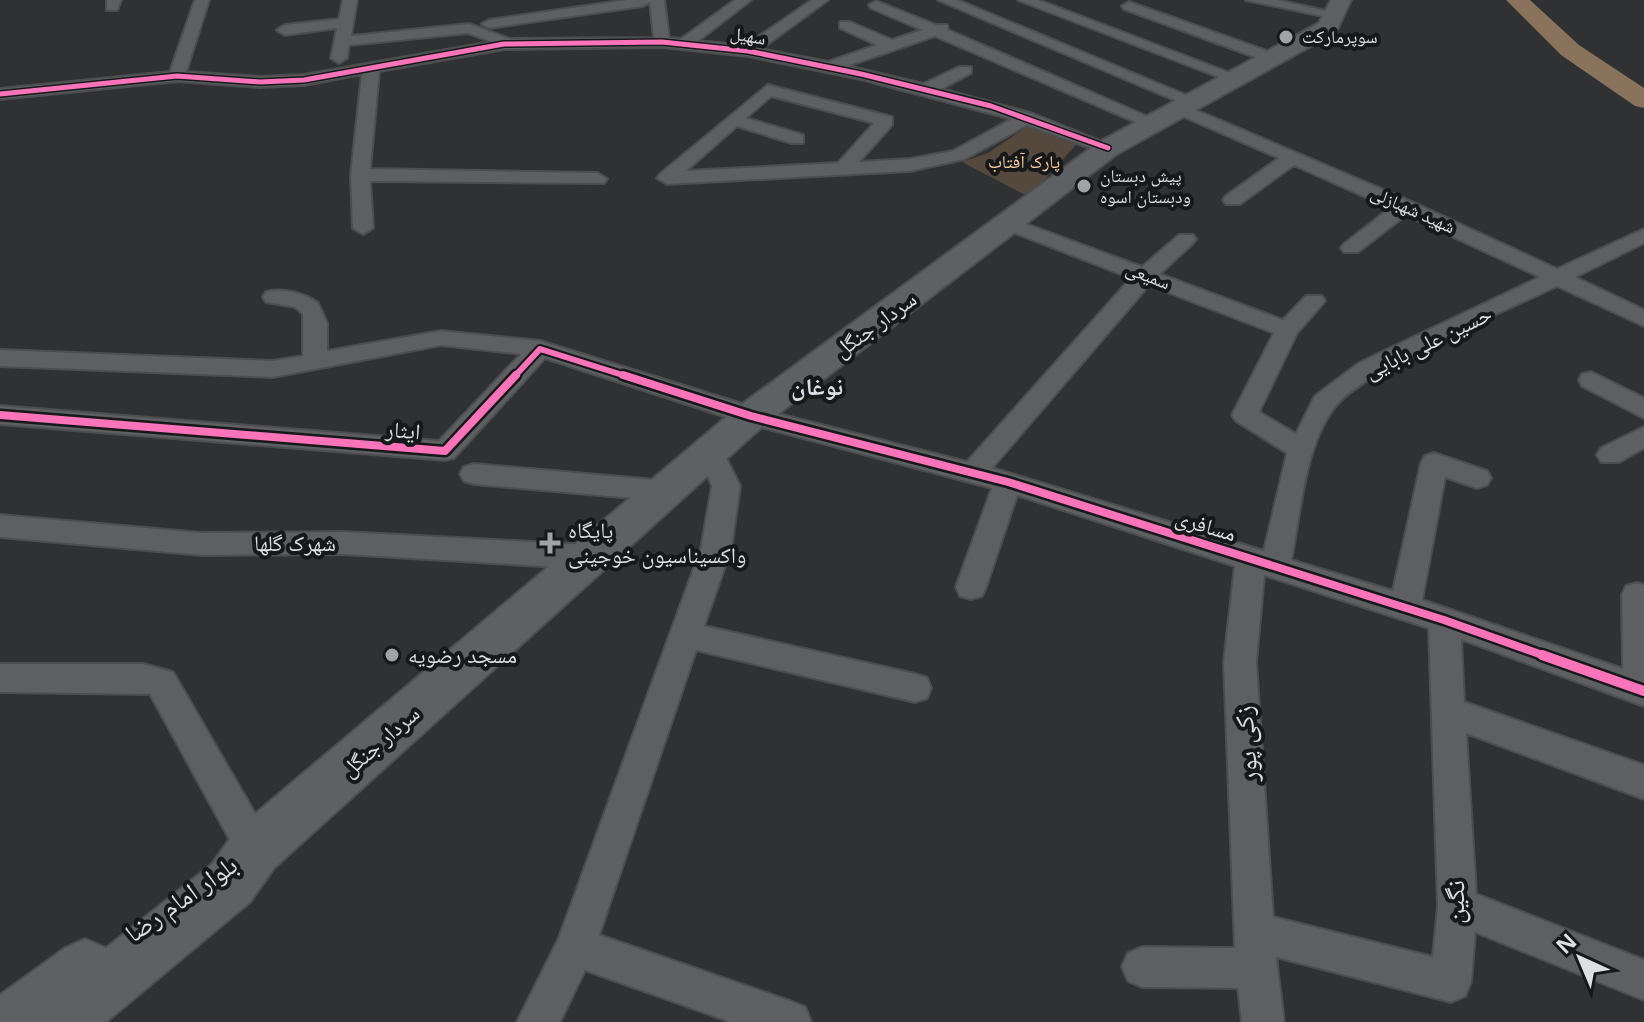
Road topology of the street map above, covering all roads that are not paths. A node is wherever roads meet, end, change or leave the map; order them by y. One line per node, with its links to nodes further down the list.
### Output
1 (202, 0): 33 (street)
2 (350, 0): 3 (street); 16 (street)
3 (361, 0)
4 (744, 0): 25 (street)
5 (821, 0): 27 (street)
6 (945, 0): 13 (street)
7 (1018, 0): 13 (street)
8 (1025, 0): 34 (street)
9 (1253, 0): 10 (street)
10 (1338, 4): 28 (main road, سردار جنگل)
11 (876, 5): 21 (street)
12 (1129, 6): 19 (street)
13 (979, 14): 21 (street); 37 (street)
14 (642, 15): 17 (street); 23 (street, سهیل); 23 (street); 24 (street, سهیل)
15 (1217, 16): 19 (street)
16 (346, 23): 20 (street); 22 (street)
17 (489, 24)
18 (845, 25): 26 (street)
19 (1188, 28): 28 (street)
20 (285, 30)
21 (935, 30): 26 (street); 37 (street)
22 (342, 41): 24 (street); 32 (street)
23 (662, 42): 25 (street, سهیل)
24 (516, 43): 29 (street, سهیل)
25 (685, 44): 27 (street, سهیل)
26 (889, 45): 30 (street)
27 (748, 51): 30 (street, سهیل)
28 (1272, 58): 34 (main road, سردار جنگل)
29 (371, 68): 32 (street, سهیل); 44 (street)
30 (830, 68): 35 (street, سهیل)
31 (965, 70): 35 (street)
32 (336, 74): 33 (street, سهیل)
33 (177, 76): 36 (street, سهیل)
34 (1235, 78): 37 (main road, سردار جنگل)
35 (925, 90): 38 (street, سهیل)
36 (0, 94)
37 (1174, 110): 41 (main road, سردار جنگل); 42 (street, شهید شهبازلی)
38 (1027, 118): 41 (street, سهیل); 43 (street)
39 (735, 120): 40 (street); 43 (street); 43 (street)
40 (797, 139)
41 (1108, 148): 48 (main road, سردار جنگل)
42 (1293, 157): 46 (street); 47 (street, شهید شهبازلی)
43 (844, 168)
44 (360, 175): 45 (street); 49 (street)
45 (597, 179)
46 (1233, 200)
47 (1405, 206): 52 (street); 54 (street, شهید شهبازلی)
48 (1007, 223): 53 (street, سمیعی); 65 (main road, سردار جنگل)
49 (363, 228)
50 (1644, 235): 54 (street, حسین علی بابایی)
51 (1186, 239): 53 (street)
52 (1351, 248)
53 (1146, 275): 58 (street, سمیعی); 70 (street)
54 (1561, 277): 57 (street, شهید شهبازلی); 67 (street, حسین علی بابایی)
55 (274, 297): 61 (street)
56 (1314, 301): 58 (street)
57 (1644, 319)
58 (1287, 330): 67 (street)
59 (540, 349): 61 (street); 64 (street, ایثار); 65 (street)
60 (0, 358): 61 (street)
61 (315, 362)
62 (1591, 380): 63 (street)
63 (1644, 409)
64 (0, 415)
65 (751, 416): 68 (main road, سردار جنگل); 70 (street, مسافری)
66 (1644, 436): 69 (street)
67 (1301, 449): 77 (street, حسین علی بابایی)
68 (711, 453): 74 (main road, سردار جنگل); 82 (street)
69 (1610, 455)
70 (973, 472): 73 (street, مسافری)
71 (474, 474): 74 (street)
72 (1477, 478): 80 (street)
73 (1008, 482): 77 (street, مسافری); 78 (street)
74 (667, 491): 76 (main road, سردار جنگل)
75 (0, 526): 76 (street, شهرک گلها)
76 (591, 557): 88 (main road, سردار جنگل)
77 (1263, 561): 80 (street, مسافری); 91 (street, زکی پور)
78 (971, 587)
79 (1637, 595): 85 (street)
80 (1405, 607): 81 (street, مسافری)
81 (1444, 620): 85 (street, مسافری); 86 (street, نگین)
82 (683, 634): 84 (street); 90 (street)
83 (0, 678): 88 (street)
84 (915, 688)
85 (1642, 690)
86 (1449, 712): 87 (street); 89 (street, نگین)
87 (1644, 782)
88 (255, 849): 94 (main road, بلوار امام رضا); 95 (main road, بلوار امام رضا)
89 (1457, 906): 91 (street, نگین); 93 (street)
90 (575, 947): 96 (street); 97 (street)
91 (1256, 950): 92 (street); 98 (street, زکی پور)
92 (1142, 967)
93 (1644, 980)
94 (13, 1022)
95 (60, 1022)
96 (538, 1022)
97 (790, 1022)
98 (1263, 1022)

